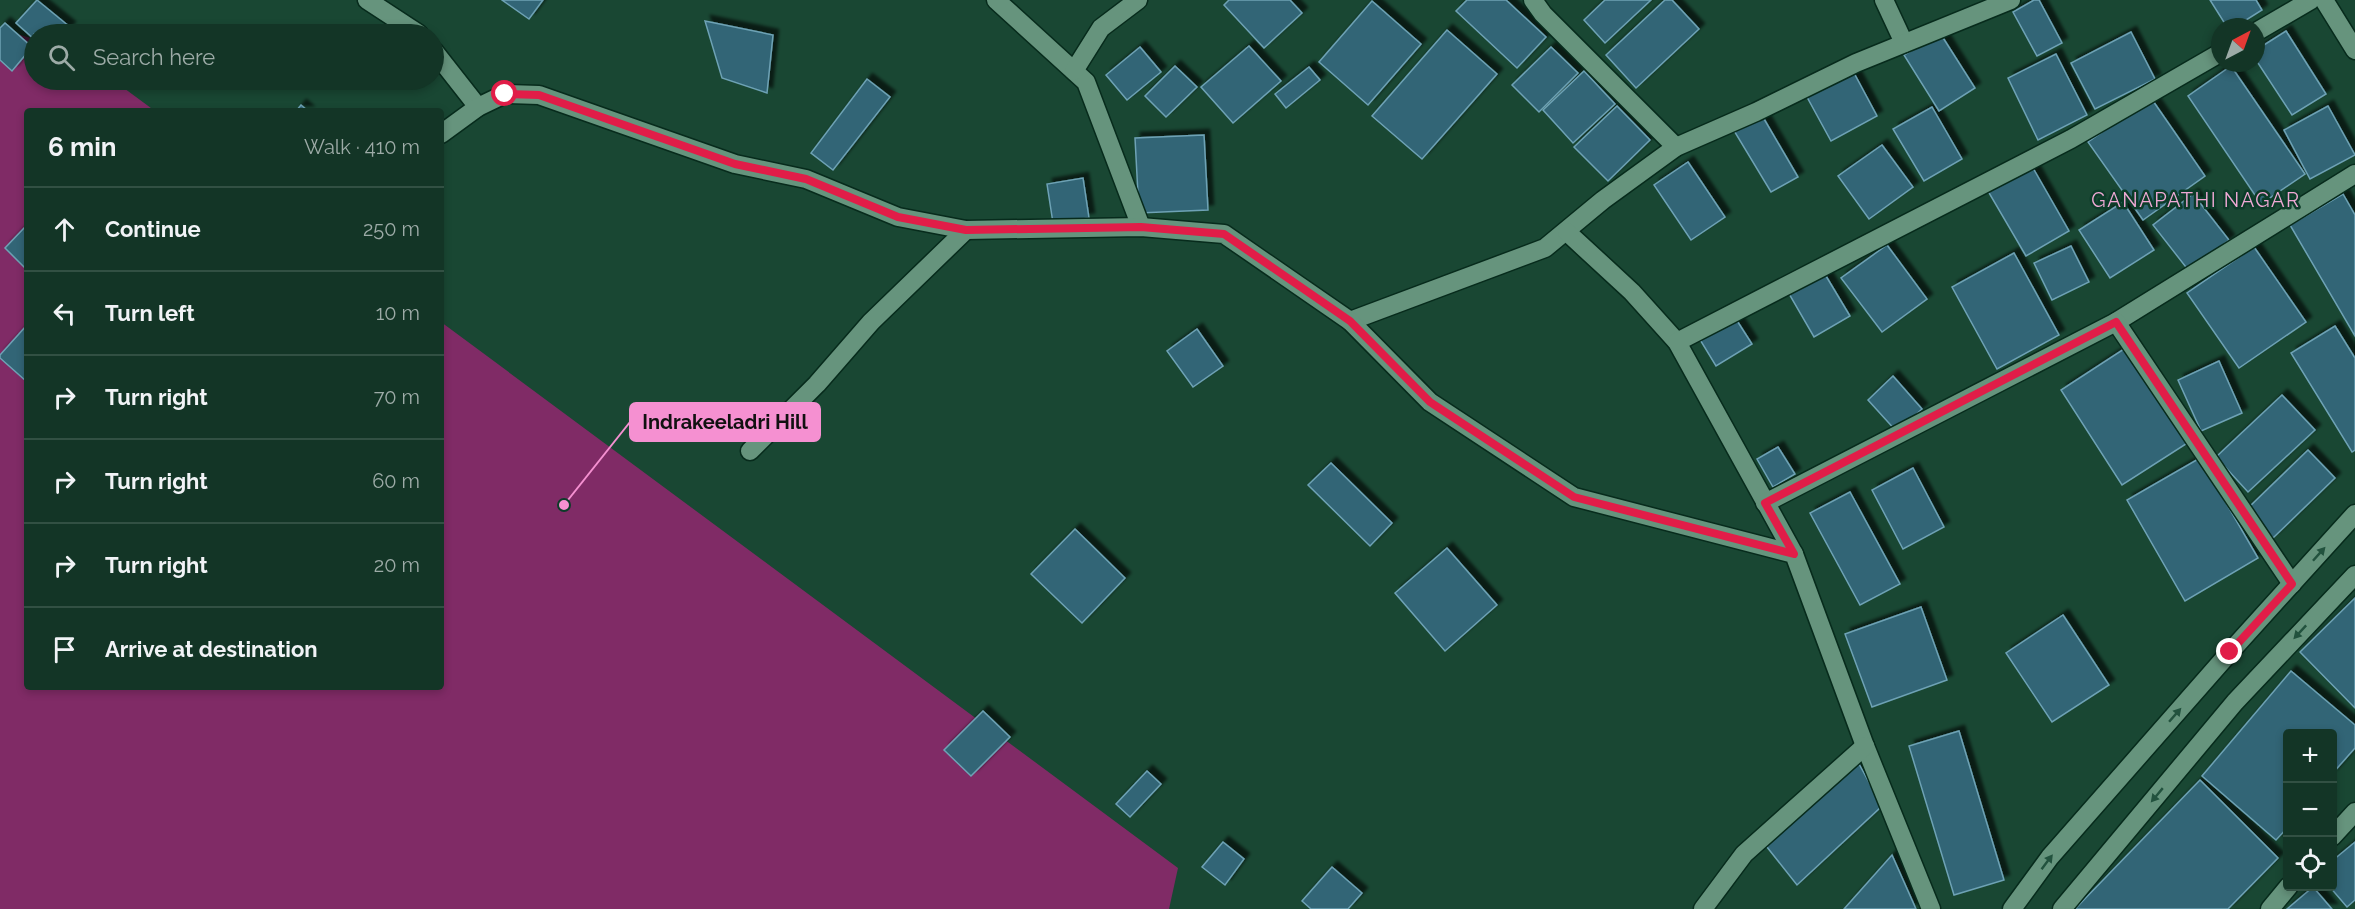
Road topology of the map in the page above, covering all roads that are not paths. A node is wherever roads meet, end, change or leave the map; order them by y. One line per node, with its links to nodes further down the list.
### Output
1 (367, 0): 9 (street)
2 (996, 0): 15 (street)
3 (1138, 0): 15 (street)
4 (1533, 0): 18 (street)
5 (1884, 0): 11 (street)
6 (2011, 0): 11 (street)
7 (2311, 0): 10 (street)
8 (2324, 0): 12 (street)
9 (403, 24)
10 (2265, 27)
11 (1904, 43): 18 (street)
12 (2355, 50)
13 (2211, 58): 25 (street)
14 (444, 64): 16 (street)
15 (1074, 71): 20 (street)
16 (478, 106): 17 (street); 21 (street)
17 (444, 132)
18 (1676, 147): 22 (street)
19 (2355, 174): 24 (street)
20 (1141, 227): 21 (street); 23 (street)
21 (966, 230): 26 (street)
22 (1567, 232): 23 (street); 25 (street)
23 (1350, 321): 29 (street)
24 (2116, 322): 27 (street); 31 (street)
25 (1677, 342): 27 (street)
26 (750, 451)
27 (1765, 503): 29 (street)
28 (2355, 514): 31 (street, one-way to 28)
29 (1794, 554): 32 (street)
30 (2355, 575): 39 (street, one-way to 39)
31 (2292, 584): 38 (street, one-way to 31)
32 (1865, 746): 36 (street); 37 (street)
33 (2355, 812): 34 (street)
34 (2337, 832)
35 (2285, 891): 40 (street)
36 (1703, 909)
37 (1931, 909)
38 (2012, 909)
39 (2062, 909)
40 (2270, 909)

